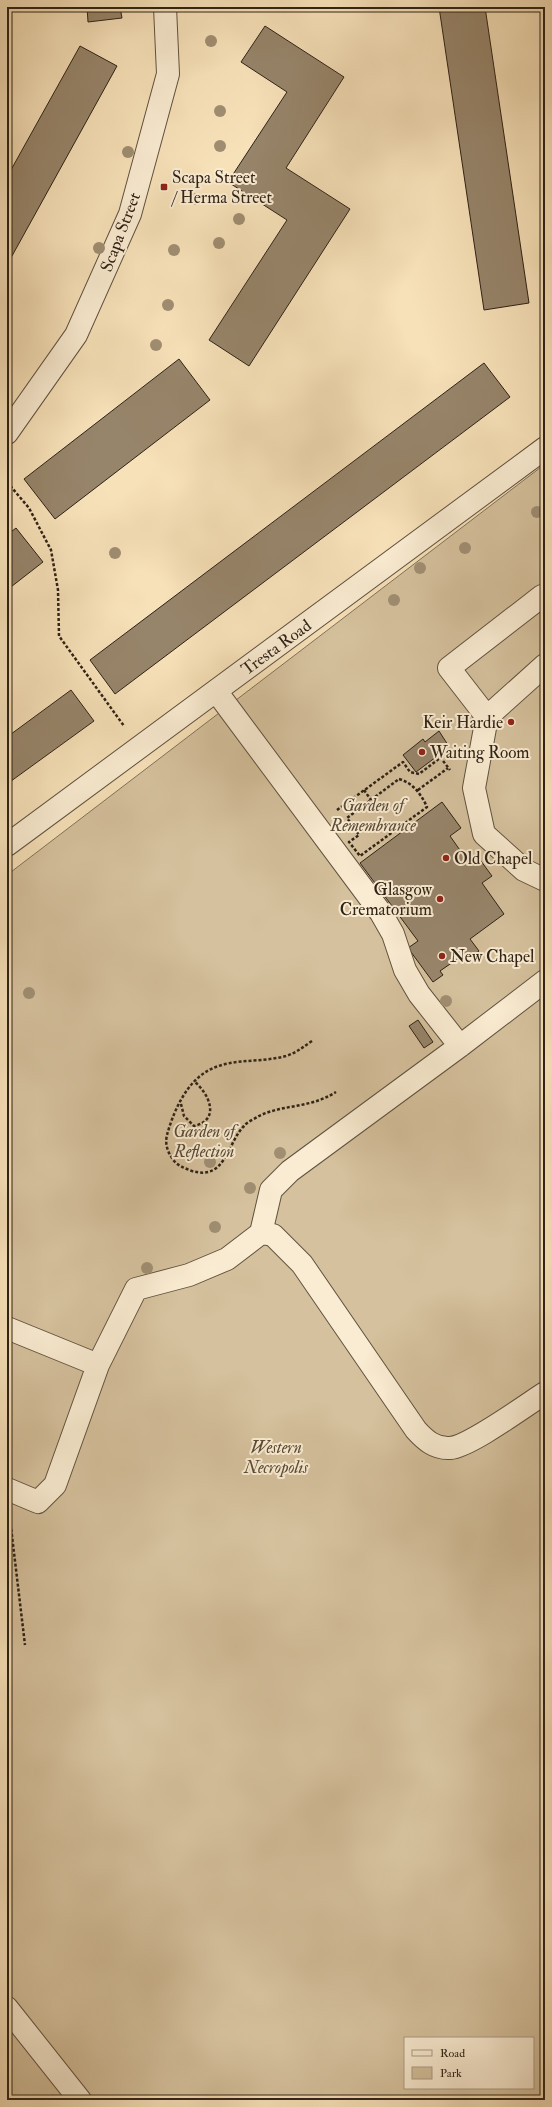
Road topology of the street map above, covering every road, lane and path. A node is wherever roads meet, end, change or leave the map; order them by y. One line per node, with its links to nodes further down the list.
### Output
1 (165, 7): 2 (street, Scapa Street)
2 (7, 433)
3 (545, 448): 7 (street, Tresta Road)
4 (7, 482): 9 (path)
5 (545, 600): 8 (street)
6 (545, 665): 8 (street)
7 (216, 691): 9 (street, Tresta Road); 24 (street)
8 (487, 717): 21 (street)
9 (139, 747): 18 (street, Tresta Road)
10 (440, 758): 12 (path)
11 (448, 768): 13 (path)
12 (364, 790): 14 (path); 15 (path)
13 (418, 790): 14 (path); 19 (path)
14 (372, 800): 17 (path)
15 (333, 813)
16 (346, 840): 17 (path)
17 (349, 842): 19 (path)
18 (7, 845)
19 (373, 847): 20 (path)
20 (376, 851)
21 (545, 880)
22 (545, 981): 24 (street)
23 (312, 1041): 25 (path)
24 (460, 1046): 28 (street)
25 (194, 1082): 27 (path); 27 (path)
26 (336, 1092): 27 (path)
27 (180, 1104)
28 (260, 1233): 30 (street); 31 (street)
29 (7, 1328): 30 (street)
30 (98, 1365): 32 (street)
31 (545, 1393)
32 (7, 1489)
33 (9, 1512): 34 (path)
34 (25, 1645)
35 (7, 2008): 36 (street)
36 (77, 2099)

